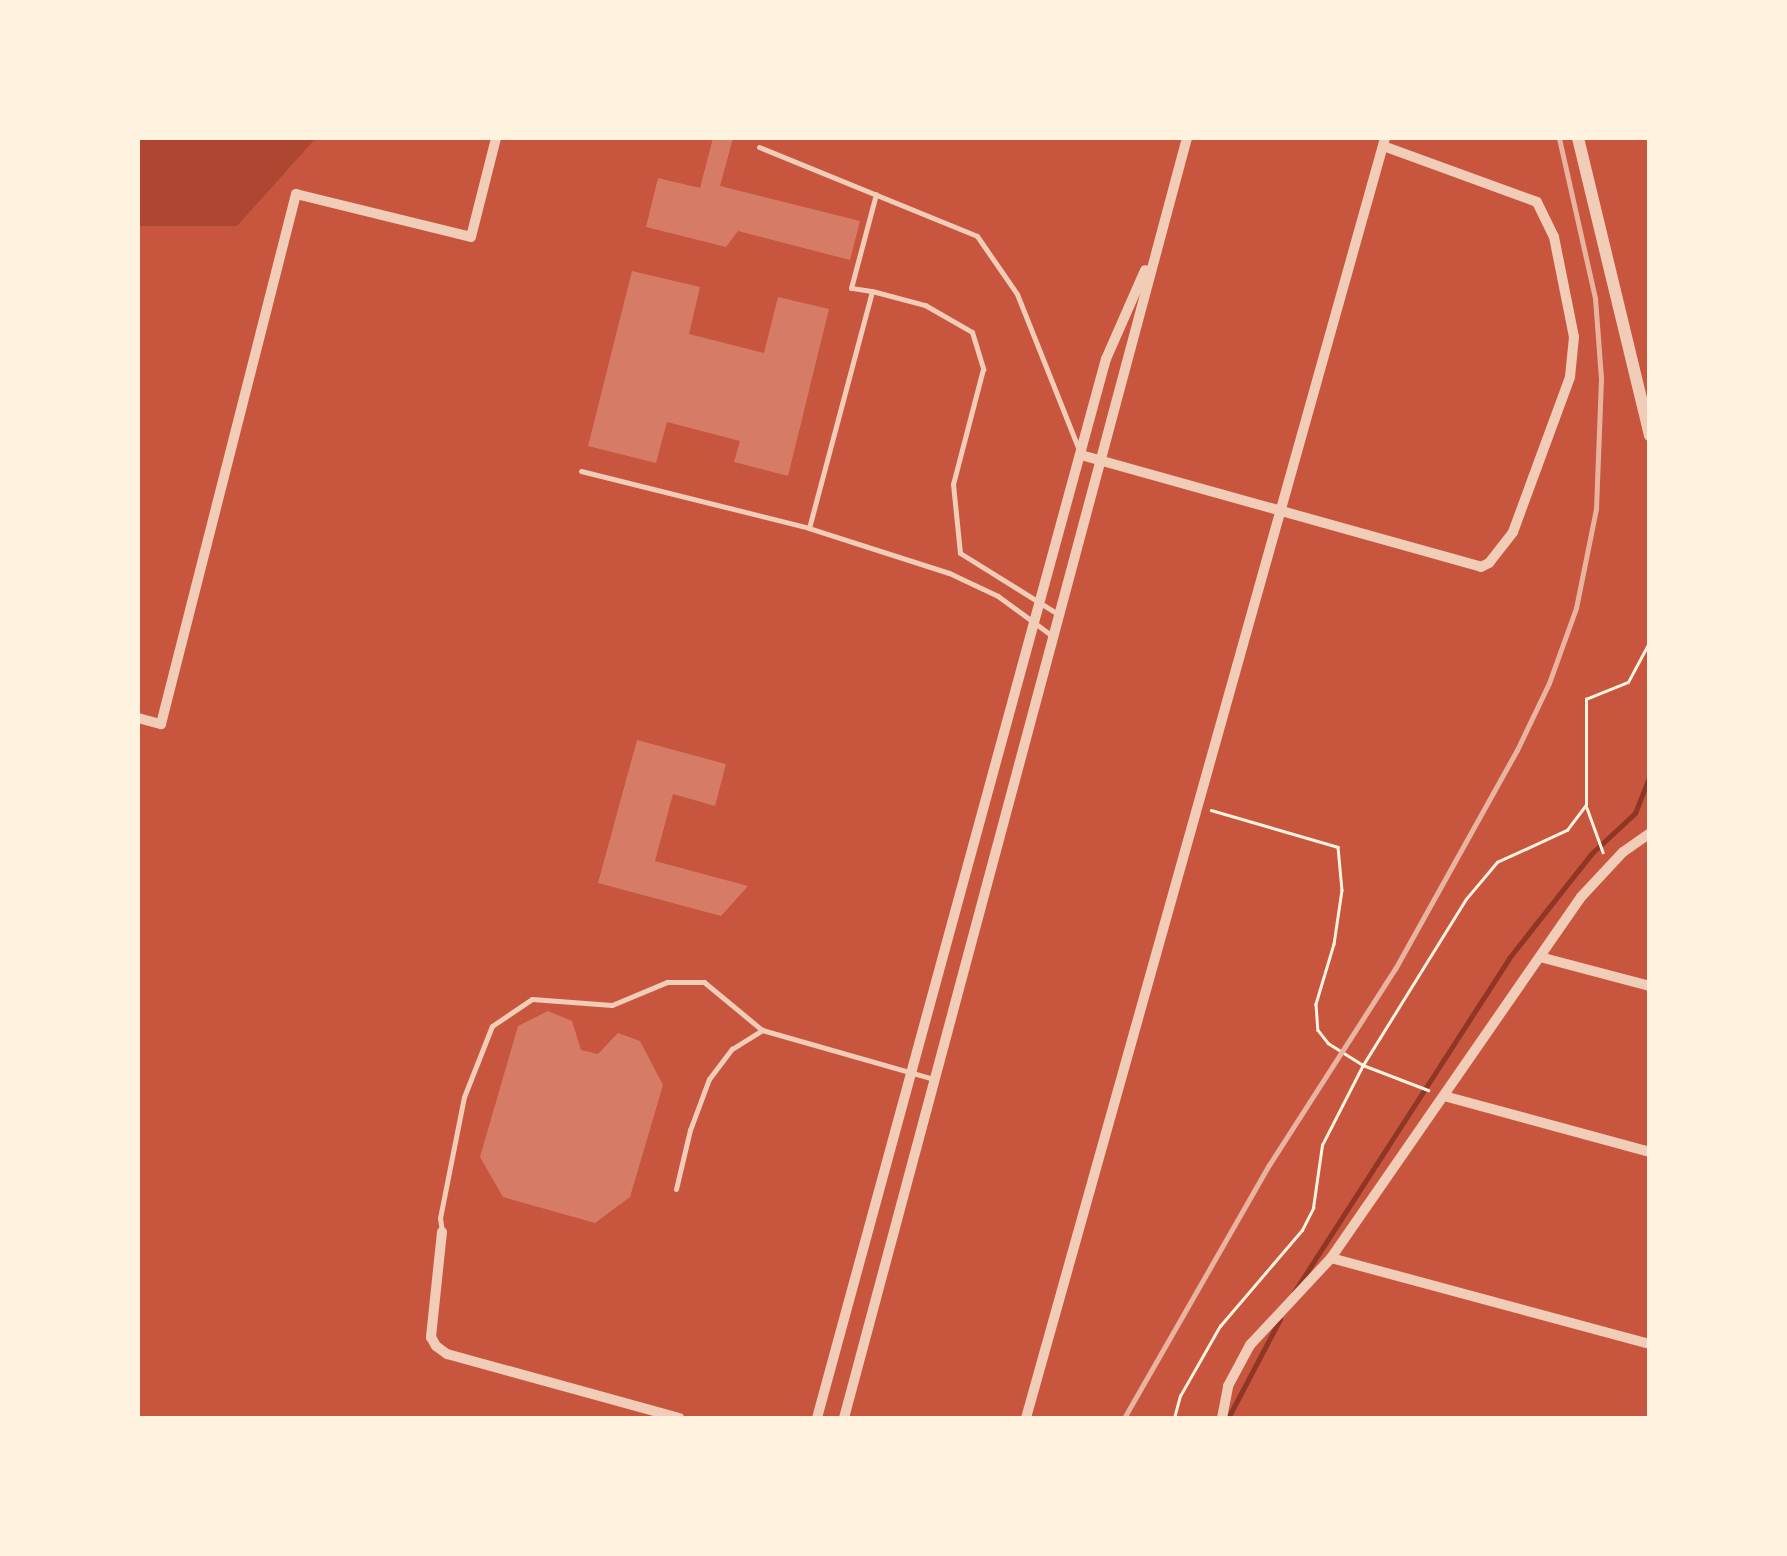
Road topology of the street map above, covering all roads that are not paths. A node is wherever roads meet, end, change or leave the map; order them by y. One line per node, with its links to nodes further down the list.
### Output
1 (496, 138): 19 (street)
2 (1188, 138): 7 (street)
3 (1578, 138): 9 (street)
4 (1384, 142): 13 (street); 13 (street)
5 (759, 147): 6 (lane)
6 (876, 194): 8 (lane); 10 (lane)
7 (1157, 242): 10 (street); 11 (street)
8 (872, 291): 14 (lane); 15 (lane)
9 (1650, 435)
10 (1081, 455): 11 (street); 15 (street)
11 (1100, 461): 13 (street); 16 (street)
12 (581, 470): 14 (lane)
13 (1277, 512): 35 (street)
14 (809, 528): 17 (lane)
15 (1041, 605): 16 (lane); 17 (street)
16 (1060, 615): 18 (street)
17 (1035, 627): 18 (lane); 24 (street)
18 (1054, 636): 25 (street)
19 (138, 718)
20 (1650, 833): 21 (street)
21 (1540, 957): 22 (street); 26 (street)
22 (1650, 986)
23 (762, 1030): 24 (lane); 28 (lane); 29 (lane)
24 (912, 1074): 25 (lane); 33 (street)
25 (935, 1080): 34 (street)
26 (1444, 1096): 27 (street); 30 (street)
27 (1650, 1152)
28 (676, 1189)
29 (442, 1232): 32 (street)
30 (1331, 1258): 31 (street); 36 (street)
31 (1650, 1344)
32 (679, 1418)
33 (817, 1418)
34 (844, 1418)
35 (1026, 1418)
36 (1222, 1418)

